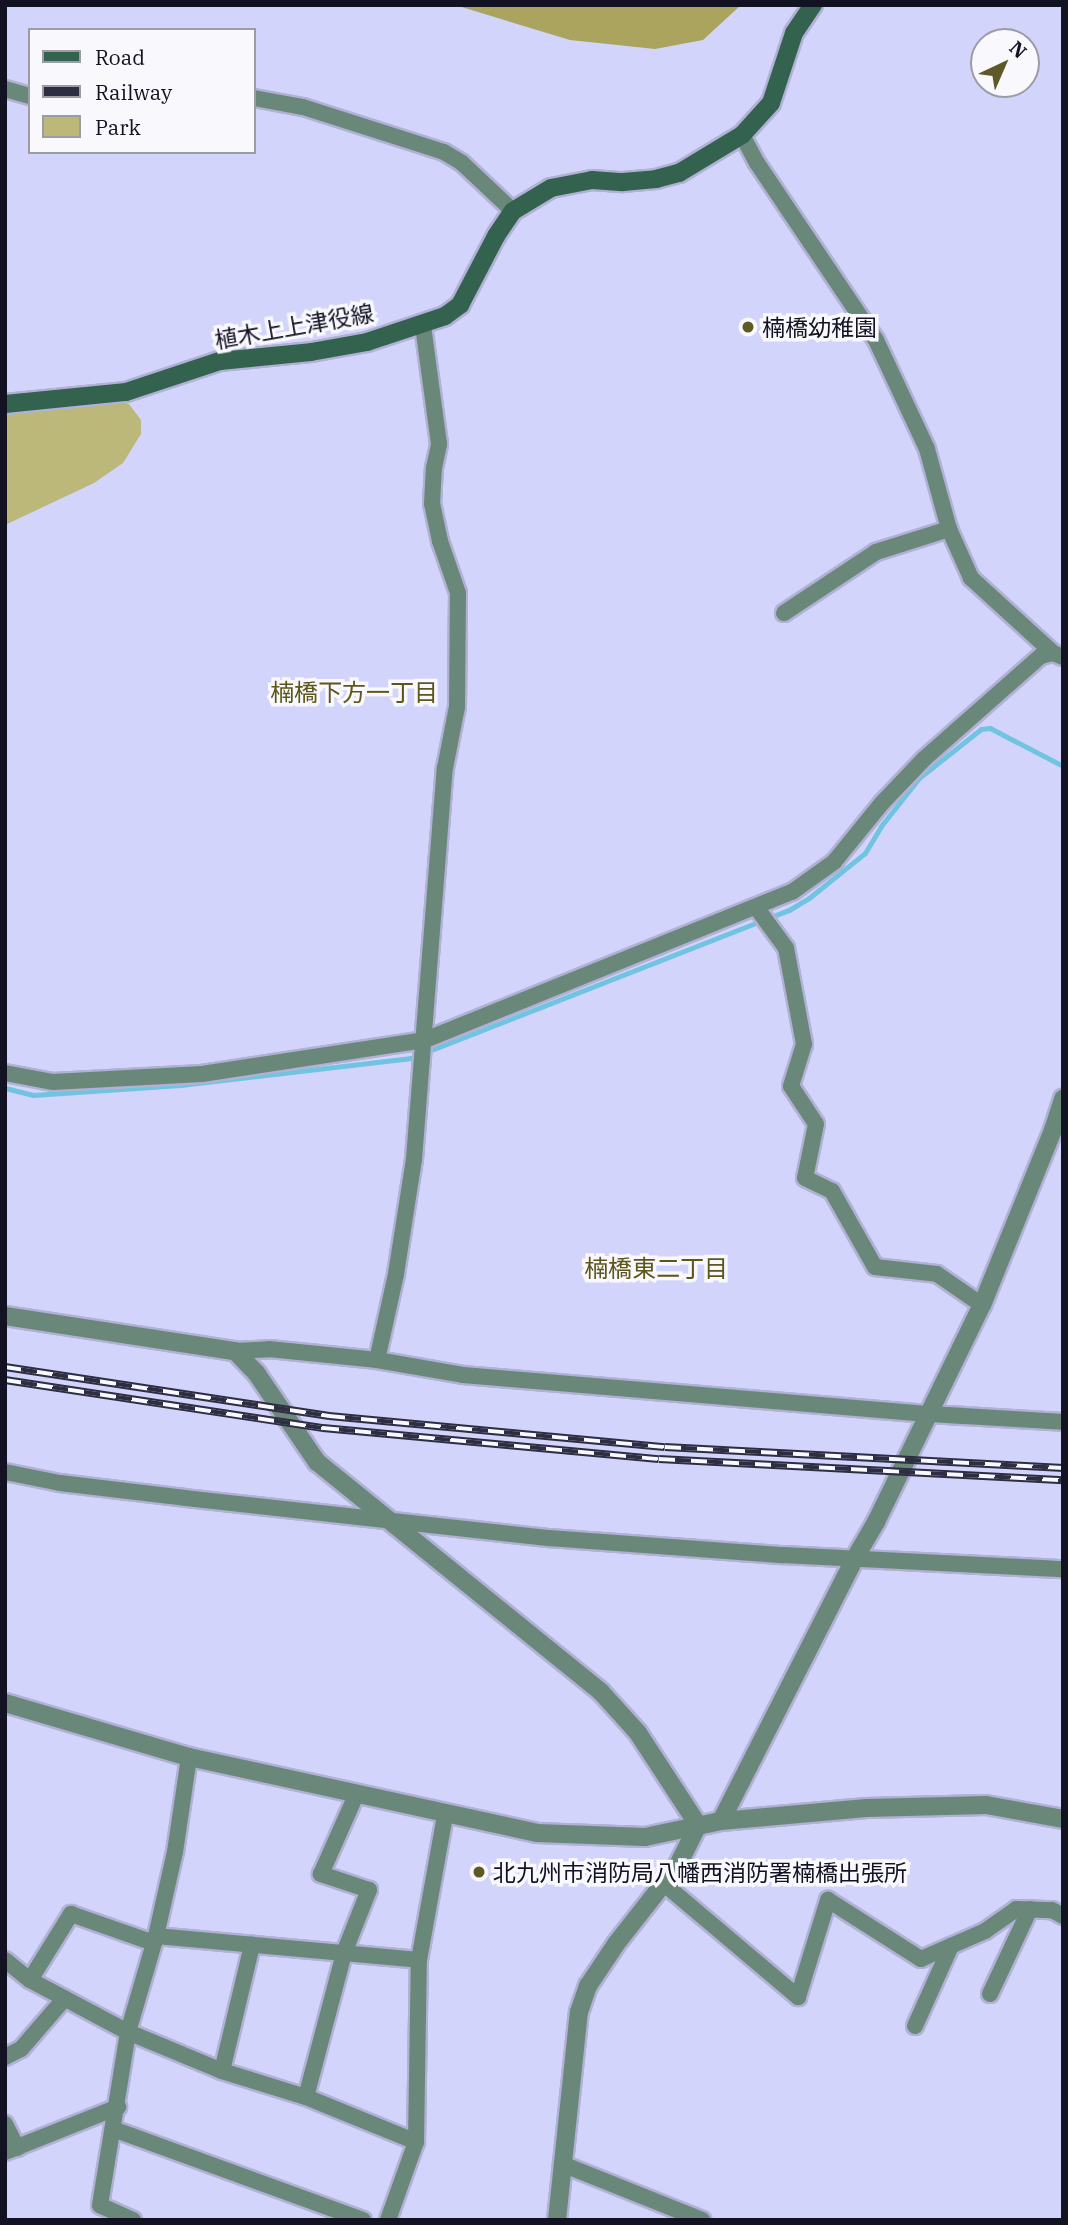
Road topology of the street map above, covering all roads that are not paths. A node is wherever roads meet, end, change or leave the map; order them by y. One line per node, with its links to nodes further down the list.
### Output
1 (813, 5): 5 (main road, 植木上上津役線)
2 (5, 89): 3 (street)
3 (28, 95)
4 (256, 98): 6 (street)
5 (742, 135): 6 (main road, 植木上上津役線); 9 (street)
6 (513, 211): 7 (main road, 植木上上津役線)
7 (423, 325): 8 (main road, 植木上上津役線); 13 (street)
8 (5, 404)
9 (949, 528): 10 (street); 11 (street)
10 (785, 613)
11 (1058, 655): 12 (street)
12 (756, 907): 13 (street); 16 (street)
13 (425, 1040): 14 (street); 19 (street)
14 (5, 1073)
15 (1063, 1100): 16 (street)
16 (982, 1305): 20 (street)
17 (5, 1316): 18 (street)
18 (235, 1351): 19 (street); 23 (street)
19 (377, 1360): 20 (street)
20 (930, 1415): 21 (street); 24 (street)
21 (1063, 1422)
22 (5, 1472): 23 (street)
23 (392, 1522): 24 (street); 32 (street)
24 (855, 1558): 25 (street); 31 (street)
25 (1063, 1569)
26 (5, 1703): 27 (street)
27 (189, 1757): 28 (street); 36 (street)
28 (356, 1795): 29 (street); 39 (street)
29 (444, 1815): 32 (street); 41 (street)
30 (1063, 1819): 31 (street)
31 (722, 1821): 32 (street)
32 (698, 1825): 33 (street)
33 (663, 1883): 38 (street); 55 (street)
34 (1030, 1909): 35 (street); 38 (street); 43 (street)
35 (1063, 1916)
36 (155, 1940): 37 (street); 42 (street); 46 (street)
37 (252, 1945): 39 (street); 48 (street)
38 (951, 1946): 45 (street)
39 (344, 1953): 41 (street); 49 (street)
40 (5, 1960): 42 (street)
41 (419, 1960): 53 (street)
42 (30, 1980): 44 (street)
43 (990, 1994)
44 (65, 1998): 46 (street); 47 (street)
45 (915, 2026)
46 (128, 2032): 48 (street); 50 (street)
47 (5, 2057)
48 (222, 2071): 49 (street)
49 (306, 2097): 53 (street)
50 (118, 2107): 52 (street); 54 (street)
51 (5, 2124): 54 (street)
52 (113, 2129): 56 (street); 57 (street)
53 (416, 2142): 58 (street)
54 (11, 2150)
55 (562, 2164): 59 (street); 60 (street)
56 (134, 2220)
57 (363, 2220)
58 (388, 2220)
59 (557, 2220)
60 (702, 2220)

